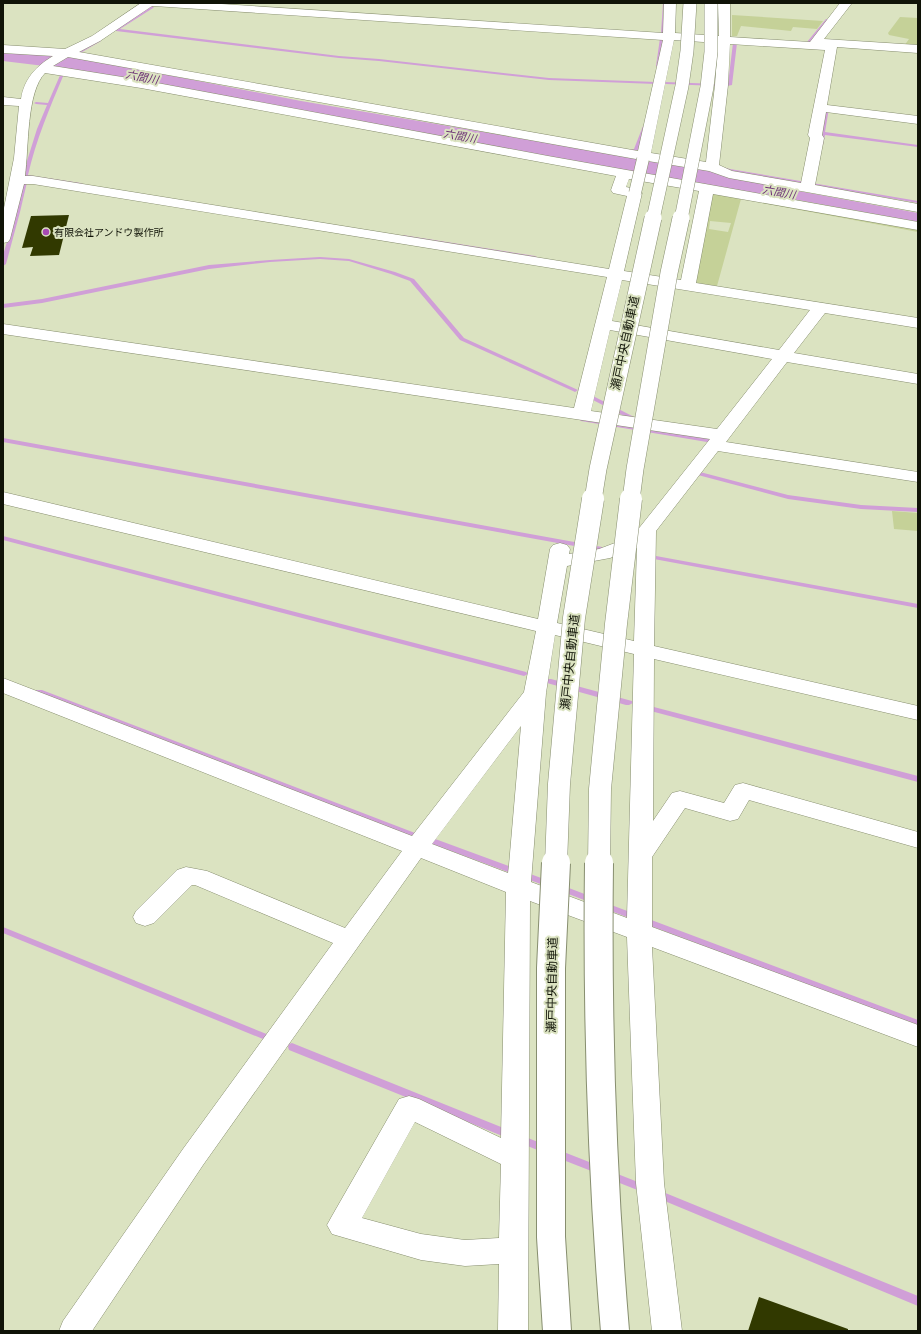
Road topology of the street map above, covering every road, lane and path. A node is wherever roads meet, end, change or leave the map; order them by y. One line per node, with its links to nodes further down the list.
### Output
1 (149, 3): 13 (street)
2 (154, 3): 8 (street)
3 (670, 3): 8 (street)
4 (690, 3): 60 (highway, 瀬戸中央自動車道, bridge)
5 (711, 3): 61 (highway, bridge)
6 (724, 3): 9 (street)
7 (846, 3): 10 (street)
8 (669, 37): 9 (street); 19 (street)
9 (725, 41): 10 (street); 20 (street)
10 (831, 45): 12 (street); 17 (street)
11 (3, 49): 13 (street)
12 (918, 49)
13 (64, 54): 14 (street); 19 (street)
14 (44, 68): 16 (street); 21 (street)
15 (3, 101): 16 (street)
16 (26, 104): 22 (street)
17 (825, 108): 18 (street); 23 (street)
18 (918, 120)
19 (644, 157): 20 (street); 25 (street, bridge)
20 (712, 167): 23 (street)
21 (624, 174): 24 (street); 25 (street)
22 (22, 180): 27 (street); 30 (street)
23 (808, 185): 26 (street)
24 (707, 188): 28 (street); 31 (street)
25 (635, 193): 30 (street)
26 (918, 208)
27 (7, 209): 29 (street)
28 (918, 226)
29 (3, 239)
30 (615, 273): 31 (street); 34 (street)
31 (688, 285): 32 (street)
32 (821, 307): 33 (street); 36 (street)
33 (918, 323)
34 (603, 324): 36 (street); 38 (street)
35 (3, 329): 38 (street)
36 (783, 356): 37 (street); 39 (street)
37 (918, 379)
38 (581, 415): 39 (street)
39 (717, 441): 40 (street); 42 (street)
40 (918, 477)
41 (3, 498): 43 (street)
42 (647, 531): 43 (street); 44 (street)
43 (546, 627): 44 (street); 46 (street)
44 (644, 650): 47 (street); 50 (street)
45 (3, 685): 49 (street)
46 (536, 693): 49 (street); 51 (street)
47 (918, 713)
48 (918, 840): 50 (street)
49 (422, 841): 51 (street); 54 (street)
50 (640, 855): 53 (street)
51 (520, 876): 53 (street); 56 (street)
52 (144, 917): 54 (street)
53 (640, 922): 55 (street); 62 (street)
54 (350, 940): 58 (street)
55 (918, 1036)
56 (515, 1158): 57 (street); 57 (street)
57 (514, 1250): 59 (street)
58 (74, 1331)
59 (513, 1331)
60 (557, 1331)
61 (615, 1331)
62 (667, 1331)

